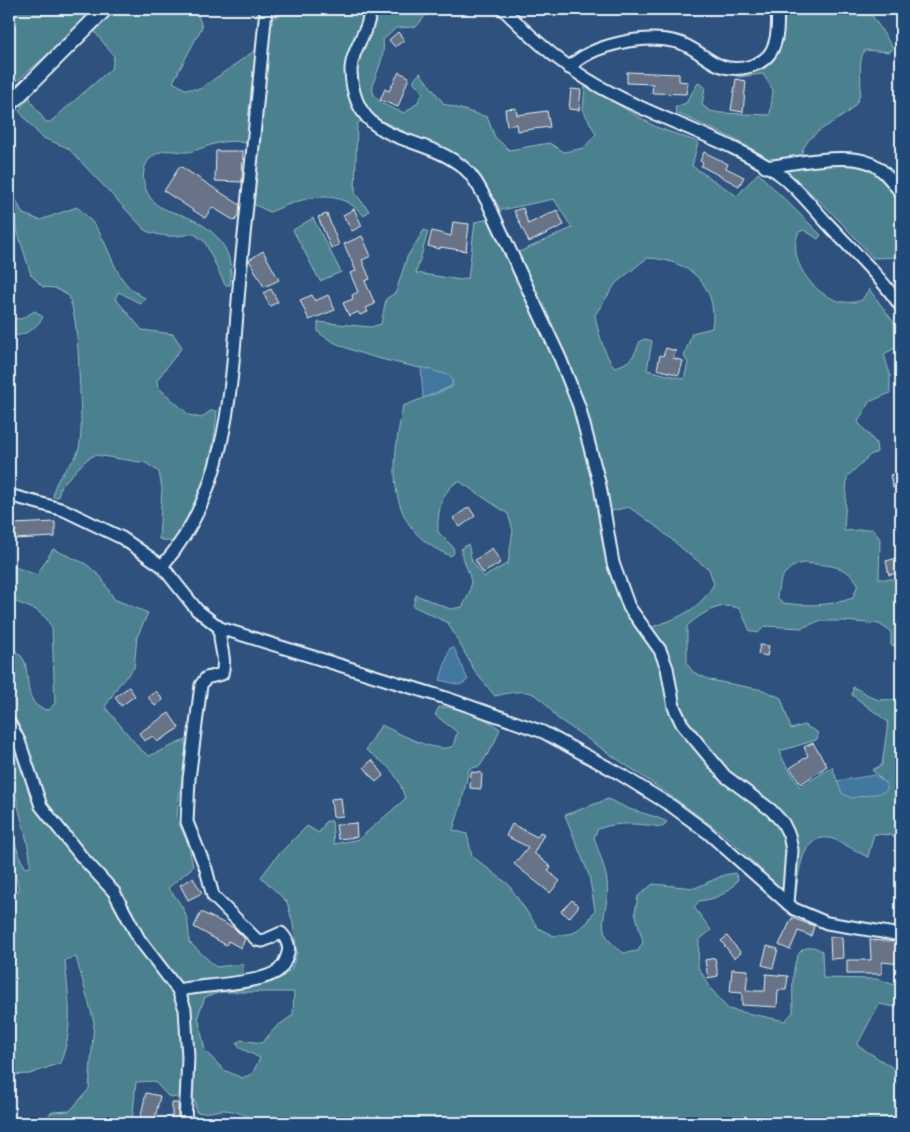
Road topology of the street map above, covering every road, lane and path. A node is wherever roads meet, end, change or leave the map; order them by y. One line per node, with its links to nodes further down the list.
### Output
1 (105, 9): 7 (main road)
2 (266, 9): 12 (street)
3 (370, 9): 15 (street)
4 (503, 9): 6 (street)
5 (777, 9): 6 (street)
6 (569, 68): 8 (street)
7 (9, 105)
8 (765, 167): 9 (street); 10 (street)
9 (901, 193)
10 (901, 307)
11 (9, 495): 12 (street)
12 (162, 566): 13 (street)
13 (220, 628): 15 (street); 17 (street)
14 (9, 722): 17 (street)
15 (788, 904): 16 (street)
16 (901, 935)
17 (178, 990): 18 (street)
18 (185, 1123)

